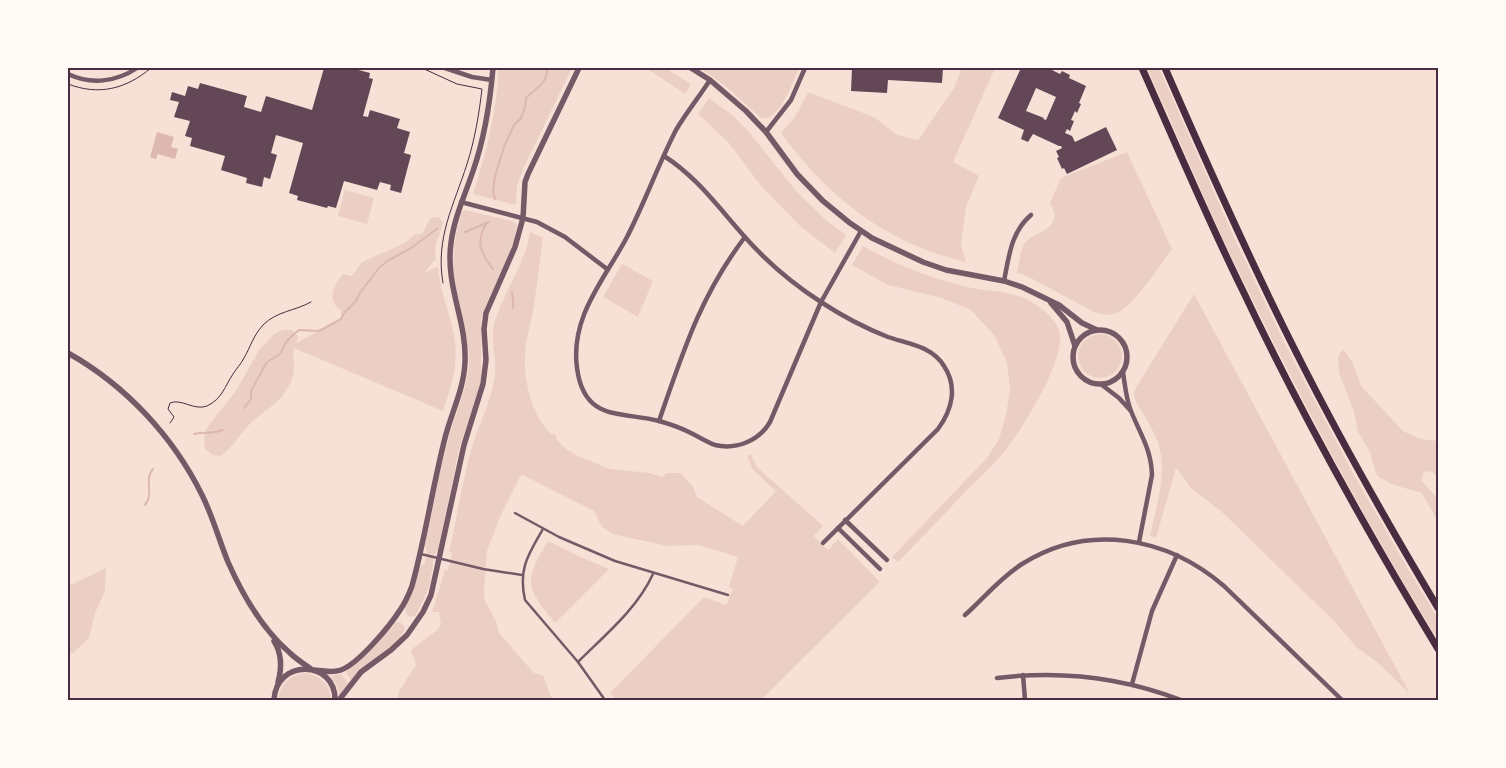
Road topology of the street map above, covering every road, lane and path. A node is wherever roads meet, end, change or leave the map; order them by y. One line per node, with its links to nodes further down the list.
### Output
1 (137, 68): 12 (street)
2 (151, 68): 11 (path)
3 (422, 68): 24 (path)
4 (445, 68): 13 (street)
5 (492, 68): 13 (street)
6 (579, 68): 19 (street)
7 (691, 68): 14 (street)
8 (806, 68): 15 (street)
9 (1142, 68): 53 (main road)
10 (1164, 68): 50 (main road)
11 (146, 72)
12 (68, 74)
13 (492, 80): 17 (street)
14 (710, 80): 15 (street); 16 (street)
15 (766, 132): 20 (street)
16 (664, 156): 21 (street); 22 (street)
17 (461, 202): 19 (street); 42 (street)
18 (1031, 214): 23 (street)
19 (523, 218): 22 (street); 44 (street)
20 (861, 231): 23 (street); 27 (street)
21 (745, 237): 27 (street); 34 (street)
22 (607, 269): 34 (street)
23 (1004, 281): 25 (street)
24 (444, 283)
25 (1050, 301): 28 (street); 29 (street)
26 (311, 302): 35 (path)
27 (821, 302): 34 (street); 37 (street)
28 (1097, 330): 29 (street); 31 (street)
29 (1074, 346): 32 (street)
30 (68, 353): 52 (street)
31 (1123, 372): 32 (street); 33 (street)
32 (1102, 385): 33 (street)
33 (1131, 411): 40 (street)
34 (659, 421)
35 (170, 423)
36 (515, 513): 39 (lane)
37 (846, 520): 38 (street); 45 (street)
38 (838, 528): 41 (street); 46 (street)
39 (543, 529): 47 (lane); 48 (lane)
40 (1139, 542): 43 (street); 51 (street)
41 (823, 543)
42 (419, 554): 44 (lane); 55 (street)
43 (1177, 554): 58 (street); 66 (street)
44 (439, 558): 48 (lane); 62 (street)
45 (887, 560)
46 (880, 569)
47 (653, 574): 49 (lane); 54 (lane)
48 (522, 575): 54 (lane)
49 (728, 595)
50 (1438, 608)
51 (965, 615)
52 (268, 630): 55 (street); 59 (street)
53 (1438, 649)
54 (578, 662): 63 (lane)
55 (312, 670): 59 (street); 61 (street)
56 (1023, 675): 57 (street); 58 (street); 64 (street)
57 (997, 678)
58 (1132, 684): 65 (street)
59 (277, 686): 60 (street)
60 (274, 700)
61 (335, 700)
62 (339, 700)
63 (605, 700)
64 (1026, 700)
65 (1181, 700)
66 (1342, 700)

